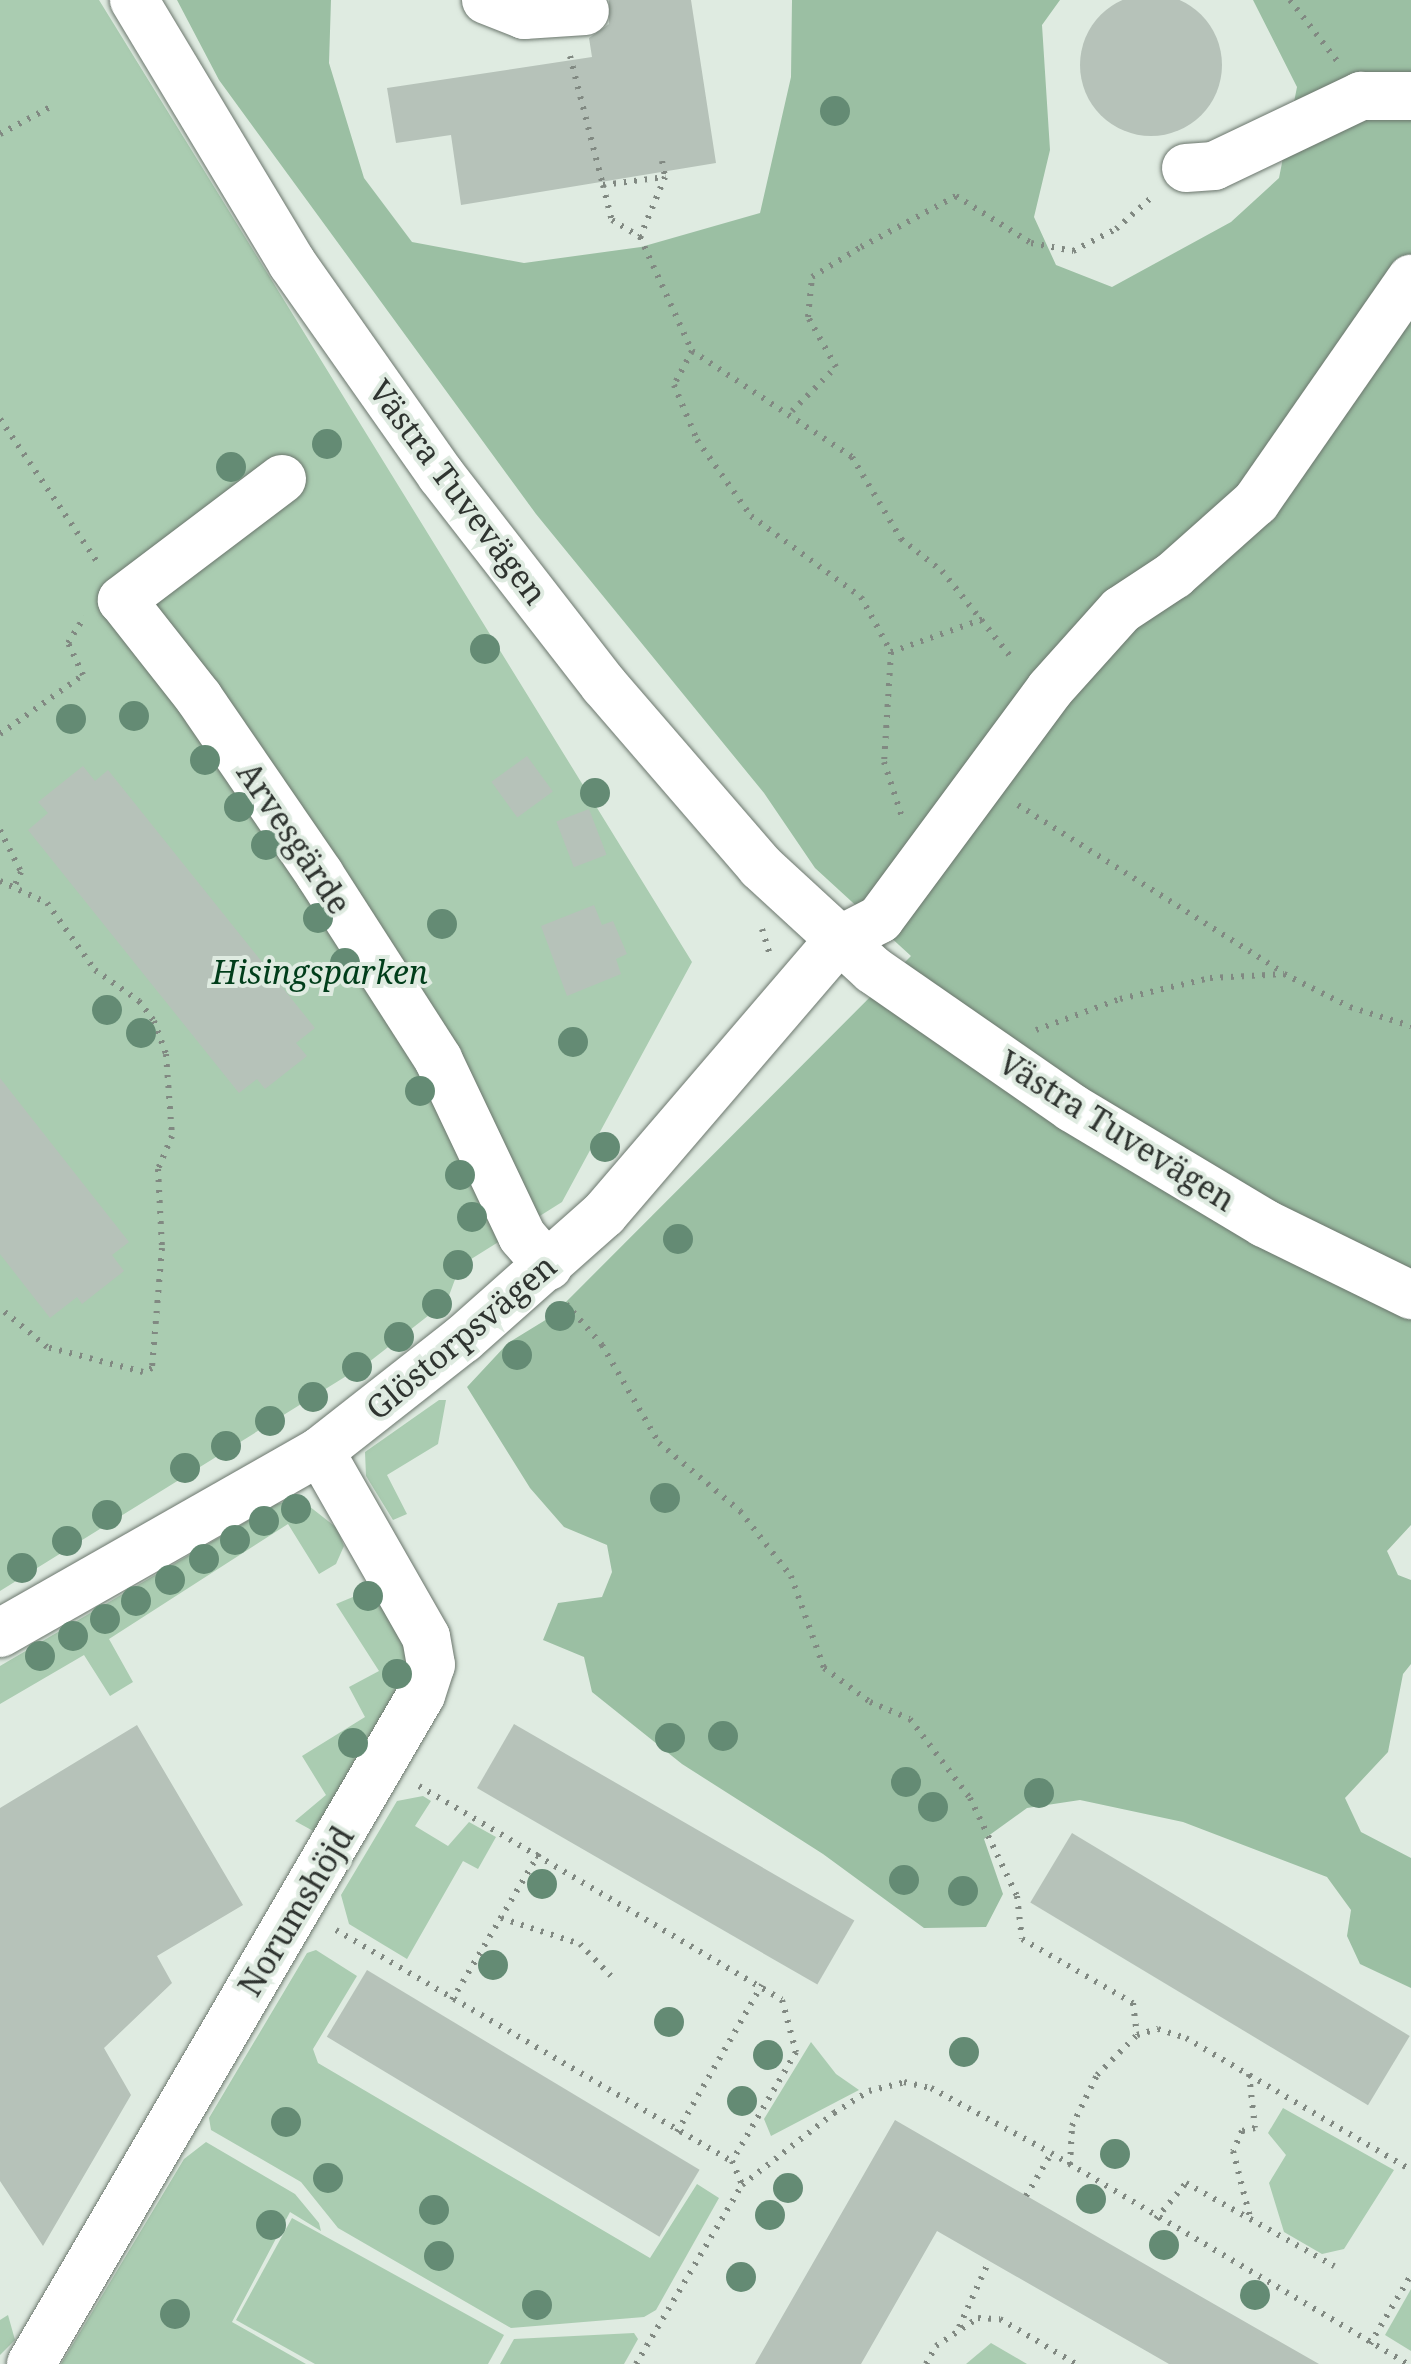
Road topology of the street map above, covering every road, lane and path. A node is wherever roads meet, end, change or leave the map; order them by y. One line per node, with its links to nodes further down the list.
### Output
1 (134, 0): 30 (street, Västra Tuvevägen)
2 (486, 0): 4 (street)
3 (1290, 0): 5 (path)
4 (570, 11): 12 (path)
5 (1361, 96): 6 (street); 10 (street)
6 (1411, 96)
7 (52, 106): 8 (path)
8 (0, 134)
9 (662, 160): 11 (path)
10 (1186, 168): 16 (path)
11 (665, 177): 12 (path); 13 (path)
12 (603, 185): 13 (path)
13 (640, 237): 15 (path)
14 (1411, 279): 23 (street)
15 (692, 351): 16 (path); 21 (path)
16 (792, 411): 20 (path)
17 (0, 419): 19 (path)
18 (282, 479): 19 (street)
19 (131, 616): 34 (street, Arvesgärde)
20 (984, 619): 21 (path); 23 (path)
21 (891, 652): 28 (path)
22 (83, 674): 24 (path)
23 (1050, 689): 25 (street)
24 (0, 734)
25 (983, 783): 28 (street); 31 (path)
26 (0, 830): 29 (path)
27 (0, 880): 29 (path)
28 (910, 880): 30 (street)
29 (14, 885): 36 (path)
30 (838, 940): 33 (street, Västra Tuvevägen); 34 (street, Glöstorpsvägen)
31 (1284, 974): 32 (path); 33 (path)
32 (1411, 1026)
33 (996, 1055): 35 (street, Västra Tuvevägen)
34 (552, 1280): 37 (street, Glöstorpsvägen); 46 (path)
35 (1411, 1295)
36 (0, 1308)
37 (320, 1450): 38 (street, Glöstorpsvägen); 39 (street, Norumshöjd)
38 (0, 1633)
39 (380, 1771): 40 (path); 41 (street, Norumshöjd)
40 (540, 1852): 42 (path); 44 (path)
41 (298, 1908): 45 (path); 62 (street, Norumshöjd)
42 (501, 1918): 43 (path); 45 (path)
43 (612, 1978)
44 (762, 1985): 48 (path); 50 (path)
45 (452, 2000): 48 (path)
46 (1137, 2035): 47 (path); 51 (path)
47 (1249, 2072): 52 (path); 55 (path)
48 (677, 2132): 50 (path)
49 (1051, 2153): 51 (path); 53 (path); 54 (path)
50 (732, 2161): 53 (path)
51 (1070, 2165): 56 (path)
52 (1411, 2170)
53 (742, 2185): 63 (path)
54 (1026, 2196)
55 (1250, 2218): 56 (path); 58 (path)
56 (1156, 2219): 61 (path)
57 (990, 2261): 60 (path)
58 (1334, 2266)
59 (1411, 2275): 61 (path)
60 (959, 2328): 64 (path); 65 (path)
61 (1370, 2344): 66 (path)
62 (31, 2364)
63 (636, 2364)
64 (926, 2364)
65 (1076, 2364)
66 (1408, 2364)

